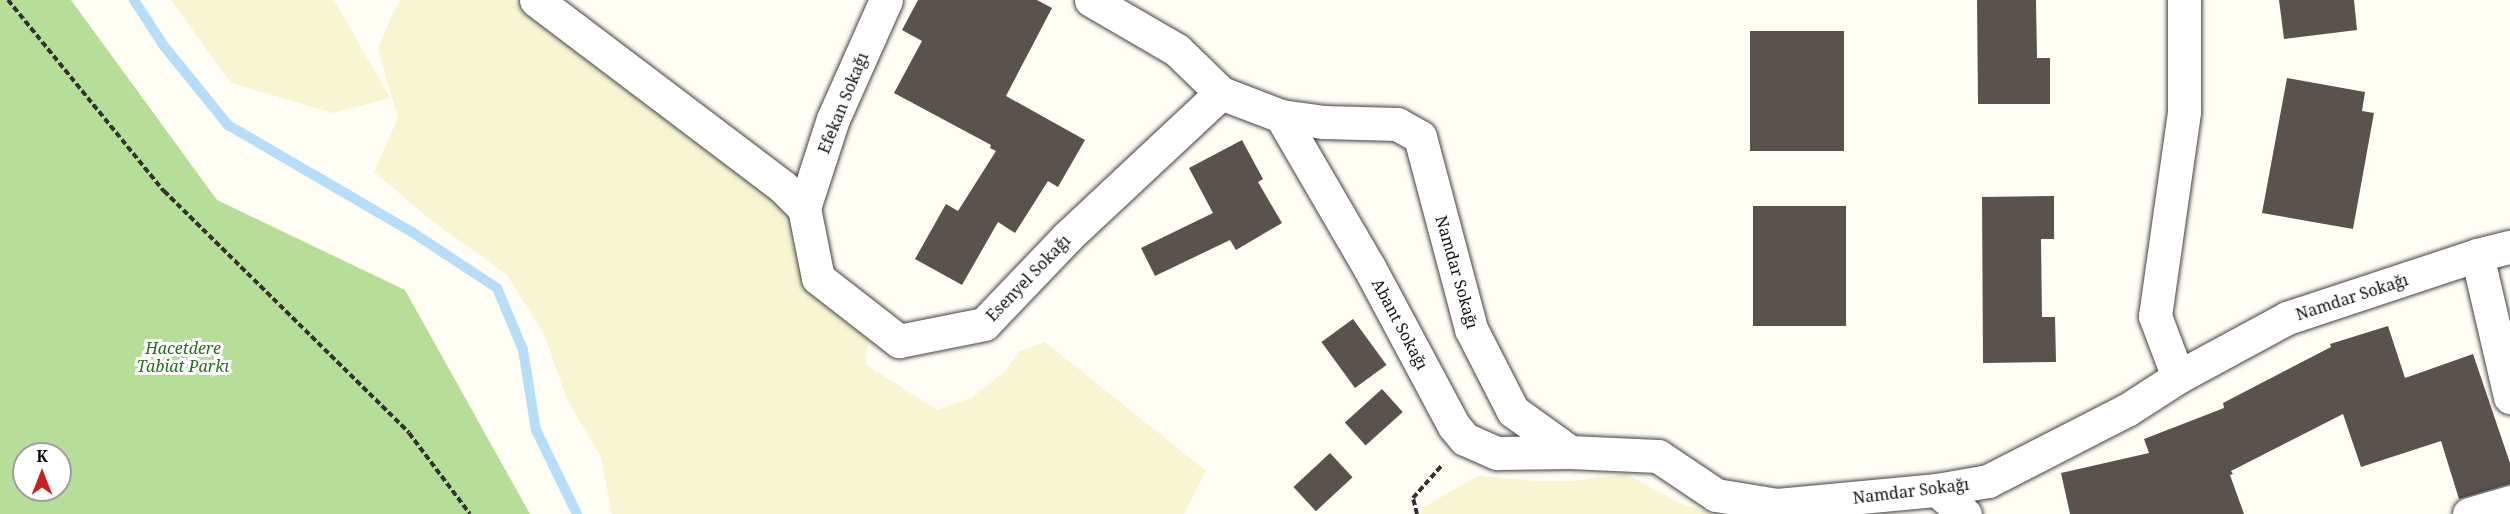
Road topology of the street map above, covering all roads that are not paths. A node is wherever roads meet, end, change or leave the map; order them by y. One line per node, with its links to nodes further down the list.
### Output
1 (536, 0): 9 (street)
2 (886, 0): 9 (street, Efekan Sokağı)
3 (1091, 0): 6 (street, Namdar Sokağı)
4 (1138, 0): 6 (street)
5 (2184, 0): 12 (street)
6 (1149, 33): 7 (street, Namdar Sokağı)
7 (1221, 93): 8 (street, Namdar Sokağı); 9 (street, Esenyel Sokağı)
8 (1281, 116): 14 (street, Abant Sokağı); 14 (street, Namdar Sokağı)
9 (804, 208)
10 (2510, 247): 11 (street, Namdar Sokağı)
11 (2477, 255): 12 (street, Namdar Sokağı); 13 (street)
12 (2178, 377): 15 (street, Namdar Sokağı)
13 (2510, 397)
14 (1570, 452): 15 (street, Namdar Sokağı)
15 (1937, 490): 17 (street)
16 (2510, 502): 18 (street)
17 (1965, 514)
18 (2469, 514)

